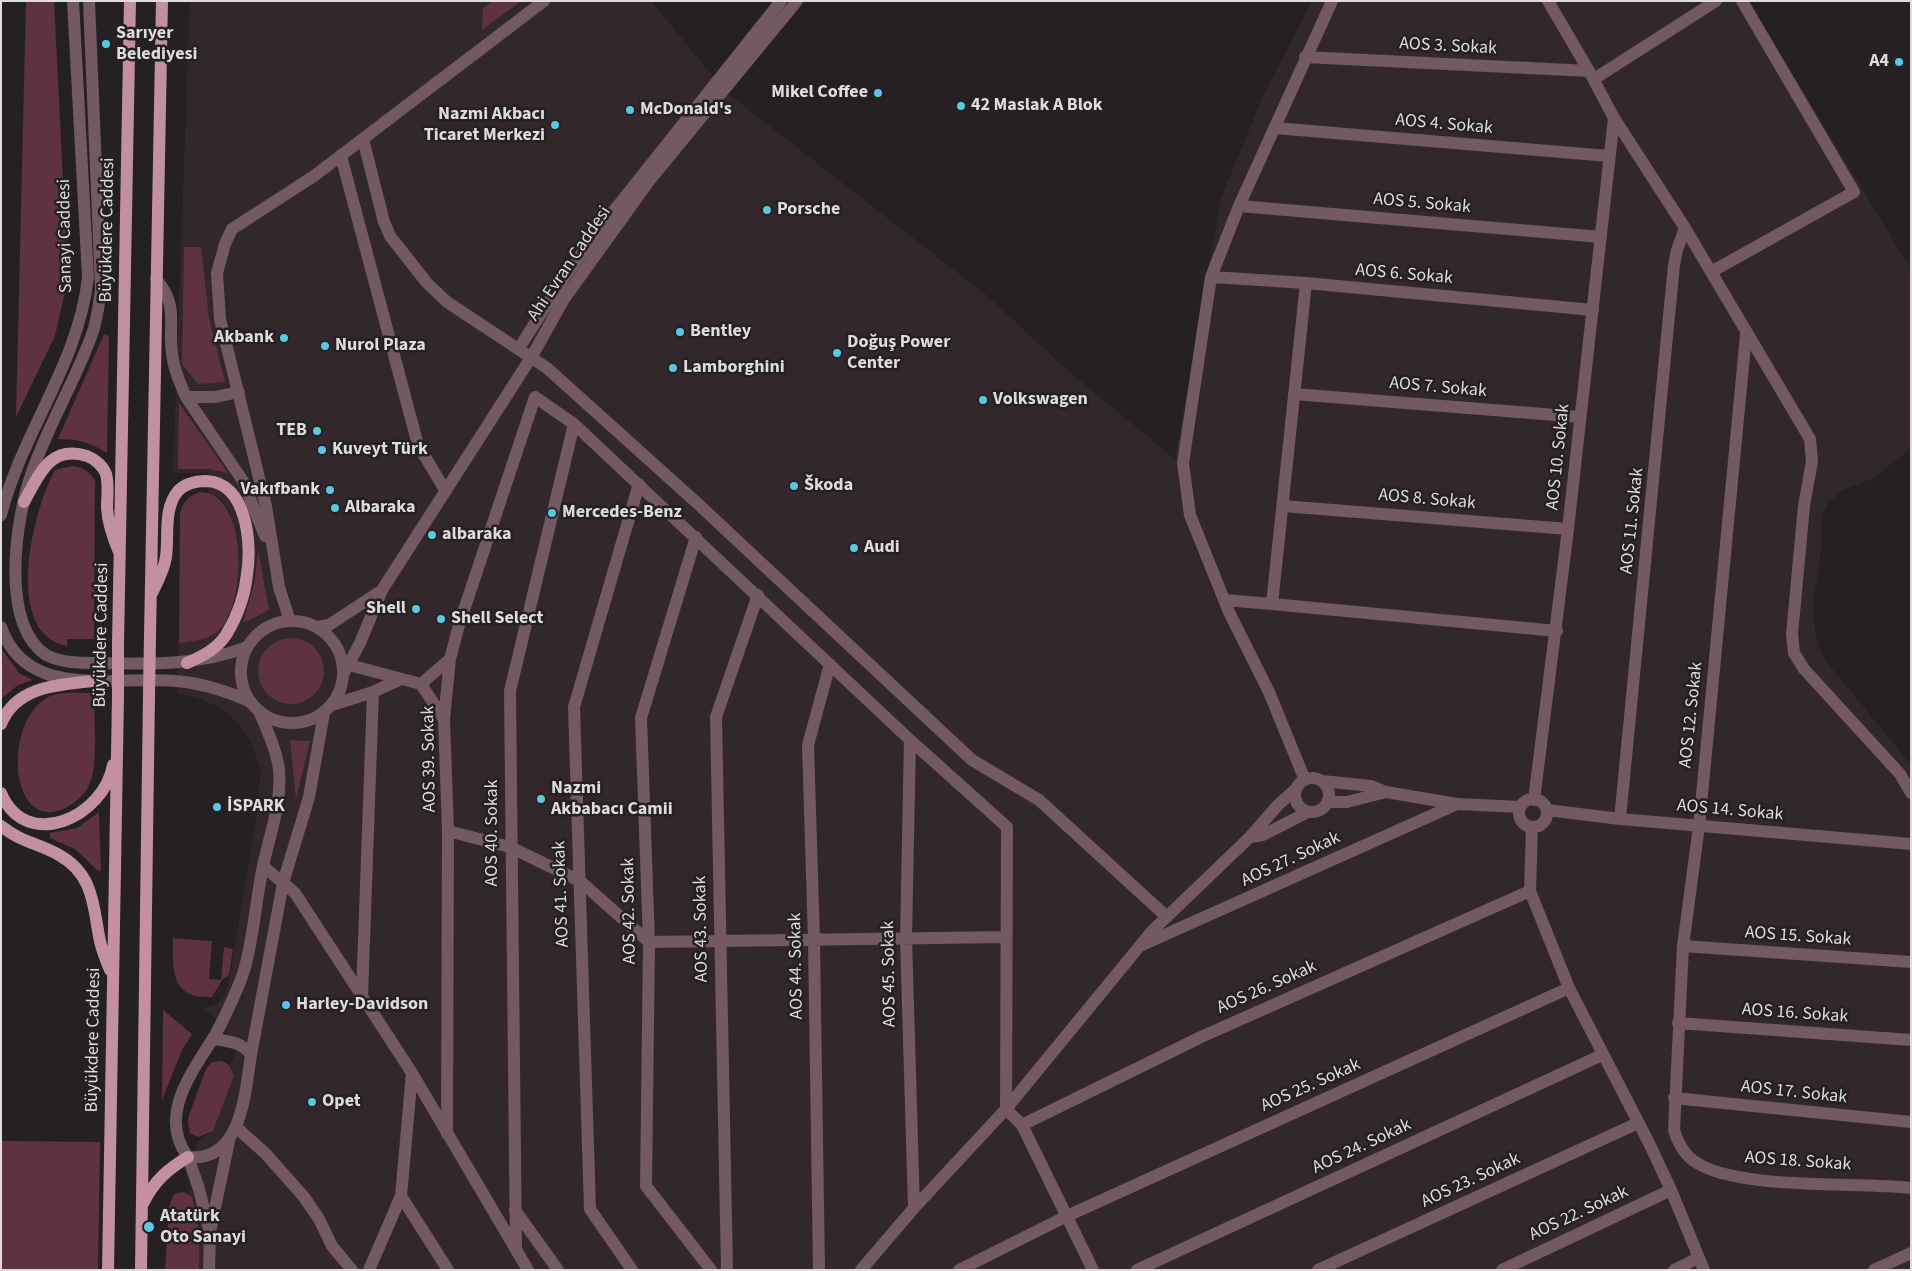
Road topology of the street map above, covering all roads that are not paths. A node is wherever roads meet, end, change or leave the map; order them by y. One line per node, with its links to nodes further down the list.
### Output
1 (73, 1): 39 (street, Sanayi Caddesi)
2 (89, 1): 37 (street, Sanayi Caddesi)
3 (130, 1): 42 (main road, Büyükdere Caddesi)
4 (162, 1): 24 (main road)
5 (544, 1): 16 (street)
6 (781, 1): 28 (street, Ahi Evran Caddesi)
7 (796, 1): 29 (street, Ahi Evran Caddesi)
8 (1332, 1): 12 (street)
9 (1547, 1): 13 (street)
10 (1716, 1): 13 (street)
11 (1742, 1): 22 (street)
12 (1306, 57): 13 (street, AOS 3. Sokak); 15 (street)
13 (1591, 75): 14 (street)
14 (1614, 118): 18 (street, AOS 10. Sokak); 20 (street)
15 (1276, 128): 18 (street, AOS 4. Sokak); 19 (street)
16 (364, 139): 17 (street); 28 (street)
17 (340, 156): 30 (street); 36 (street)
18 (1609, 156): 21 (street, AOS 10. Sokak)
19 (1239, 206): 21 (street, AOS 5. Sokak); 23 (street)
20 (1685, 228): 22 (street); 80 (street, AOS 11. Sokak)
21 (1601, 237): 26 (street, AOS 10. Sokak)
22 (1711, 272): 27 (street)
23 (1211, 277): 25 (street, AOS 6. Sokak); 47 (street)
24 (156, 278): 32 (street); 45 (main road)
25 (1306, 283): 26 (street, AOS 6. Sokak); 31 (street)
26 (1593, 310): 33 (street, AOS 10. Sokak)
27 (1746, 335): 72 (street); 82 (street, AOS 12. Sokak)
28 (519, 348): 29 (street)
29 (532, 356): 36 (street, Ahi Evran Caddesi); 92 (street)
30 (239, 392): 32 (street); 43 (street)
31 (1294, 394): 33 (street, AOS 7. Sokak); 38 (street)
32 (186, 397): 43 (street)
33 (1580, 417): 40 (street, AOS 10. Sokak)
34 (574, 424): 35 (street); 54 (street, AOS 39. Sokak); 87 (street, AOS 40. Sokak)
35 (639, 484): 41 (street); 89 (street, AOS 41. Sokak)
36 (445, 490): 44 (street, Ahi Evran Caddesi)
37 (24, 502): 42 (main road); 55 (street, Sanayi Caddesi)
38 (1283, 506): 40 (street, AOS 8. Sokak); 48 (street)
39 (1, 515)
40 (1568, 529): 52 (street, AOS 10. Sokak)
41 (696, 537): 46 (street); 97 (street, AOS 42. Sokak)
42 (121, 556): 68 (main road, Büyükdere Caddesi, bridge)
43 (273, 559): 49 (street)
44 (382, 590): 51 (street, Ahi Evran Caddesi); 57 (street, Ahi Evran Caddesi)
45 (151, 595): 55 (main road); 122 (main road, bridge)
46 (758, 595): 56 (street); 96 (street, AOS 43. Sokak)
47 (1224, 600): 48 (street); 70 (street)
48 (1272, 604): 52 (street)
49 (290, 621): 51 (street); 53 (street)
50 (1, 627): 59 (street)
51 (317, 627): 57 (street)
52 (1556, 631): 74 (street, AOS 10. Sokak)
53 (247, 647): 55 (street, Sanayi Caddesi); 62 (street)
54 (450, 658): 60 (street); 65 (street, AOS 39. Sokak)
55 (187, 663)
56 (830, 664): 67 (street); 95 (street, AOS 44. Sokak)
57 (347, 669): 58 (street); 63 (street)
58 (399, 680): 60 (street); 61 (street)
59 (92, 681): 62 (street); 66 (main road)
60 (421, 684): 65 (street)
61 (373, 692): 63 (street); 103 (street)
62 (249, 701): 64 (street)
63 (328, 709): 64 (street); 90 (street)
64 (259, 712): 88 (street)
65 (444, 719): 84 (street, AOS 39. Sokak)
66 (1, 724)
67 (910, 740): 93 (street); 94 (street, AOS 45. Sokak)
68 (117, 743): 73 (main road); 101 (main road, Büyükdere Caddesi)
69 (1322, 781): 70 (street); 71 (street); 75 (street)
70 (1301, 784): 79 (street); 85 (street)
71 (1386, 792): 75 (street); 76 (street)
72 (1911, 792)
73 (1, 793)
74 (1534, 800): 77 (street); 78 (street)
75 (1328, 802): 79 (street)
76 (1457, 804): 77 (street); 99 (street, AOS 27. Sokak)
77 (1520, 807): 83 (street)
78 (1546, 810): 80 (street, AOS 14. Sokak); 83 (street)
79 (1308, 812): 85 (street)
80 (1620, 819): 82 (street, AOS 14. Sokak)
81 (1, 826): 101 (main road)
82 (1699, 826): 86 (street, AOS 14. Sokak); 98 (street, AOS 12. Sokak)
83 (1532, 827): 91 (street)
84 (448, 831): 87 (street); 116 (street, AOS 39. Sokak)
85 (1250, 838): 92 (street)
86 (1911, 844)
87 (510, 847): 89 (street); 124 (street, AOS 40. Sokak)
88 (263, 866): 90 (street); 105 (street)
89 (580, 881): 97 (street); 138 (street, AOS 41. Sokak)
90 (283, 883): 103 (street); 107 (street)
91 (1530, 890): 102 (street); 114 (street, AOS 26. Sokak)
92 (1167, 917): 99 (street)
93 (1006, 937): 94 (street); 111 (street)
94 (906, 938): 95 (street); 123 (street, AOS 45. Sokak)
95 (814, 940): 96 (street); 141 (street, AOS 44. Sokak)
96 (719, 941): 97 (street); 140 (street, AOS 43. Sokak)
97 (649, 942): 139 (street, AOS 42. Sokak)
98 (1683, 946): 100 (street, AOS 15. Sokak); 104 (street, AOS 12. Sokak)
99 (1138, 947): 111 (street)
100 (1911, 962)
101 (112, 977): 130 (main road, Büyükdere Caddesi)
102 (1569, 988): 108 (street); 125 (street, AOS 25. Sokak)
103 (362, 996): 109 (street)
104 (1678, 1024): 106 (street, AOS 16. Sokak); 110 (street, AOS 12. Sokak)
105 (213, 1039): 107 (street); 118 (street)
106 (1911, 1040)
107 (251, 1055): 115 (street)
108 (1602, 1055): 113 (street); 145 (street, AOS 24. Sokak)
109 (412, 1072): 116 (street); 121 (street)
110 (1674, 1098): 112 (street, AOS 17. Sokak); 119 (street, AOS 18. Sokak)
111 (1006, 1108): 114 (street); 123 (street)
112 (1911, 1122)
113 (1638, 1123): 120 (street); 146 (street, AOS 23. Sokak)
114 (1022, 1125): 125 (street)
115 (236, 1127): 117 (street); 133 (street)
116 (447, 1134): 127 (street)
117 (229, 1141): 118 (street); 126 (street)
118 (188, 1157): 122 (main road); 126 (street)
119 (1911, 1188)
120 (1672, 1190): 129 (street); 147 (street, AOS 22. Sokak)
121 (401, 1196): 134 (street); 135 (street)
122 (142, 1207): 131 (main road)
123 (914, 1208): 142 (street)
124 (515, 1210): 127 (street, AOS 40. Sokak); 137 (street)
125 (1067, 1216): 143 (street, AOS 25. Sokak); 144 (street)
126 (210, 1232): 132 (street)
127 (516, 1250): 136 (street)
128 (1911, 1253): 149 (street)
129 (1701, 1264): 148 (street)
130 (108, 1270)
131 (141, 1270)
132 (209, 1270)
133 (352, 1270)
134 (369, 1270)
135 (448, 1270)
136 (528, 1270)
137 (558, 1270)
138 (632, 1270)
139 (711, 1270)
140 (727, 1270)
141 (819, 1270)
142 (861, 1270)
143 (959, 1270)
144 (1093, 1270)
145 (1136, 1270)
146 (1318, 1270)
147 (1502, 1270)
148 (1674, 1270)
149 (1874, 1270)

